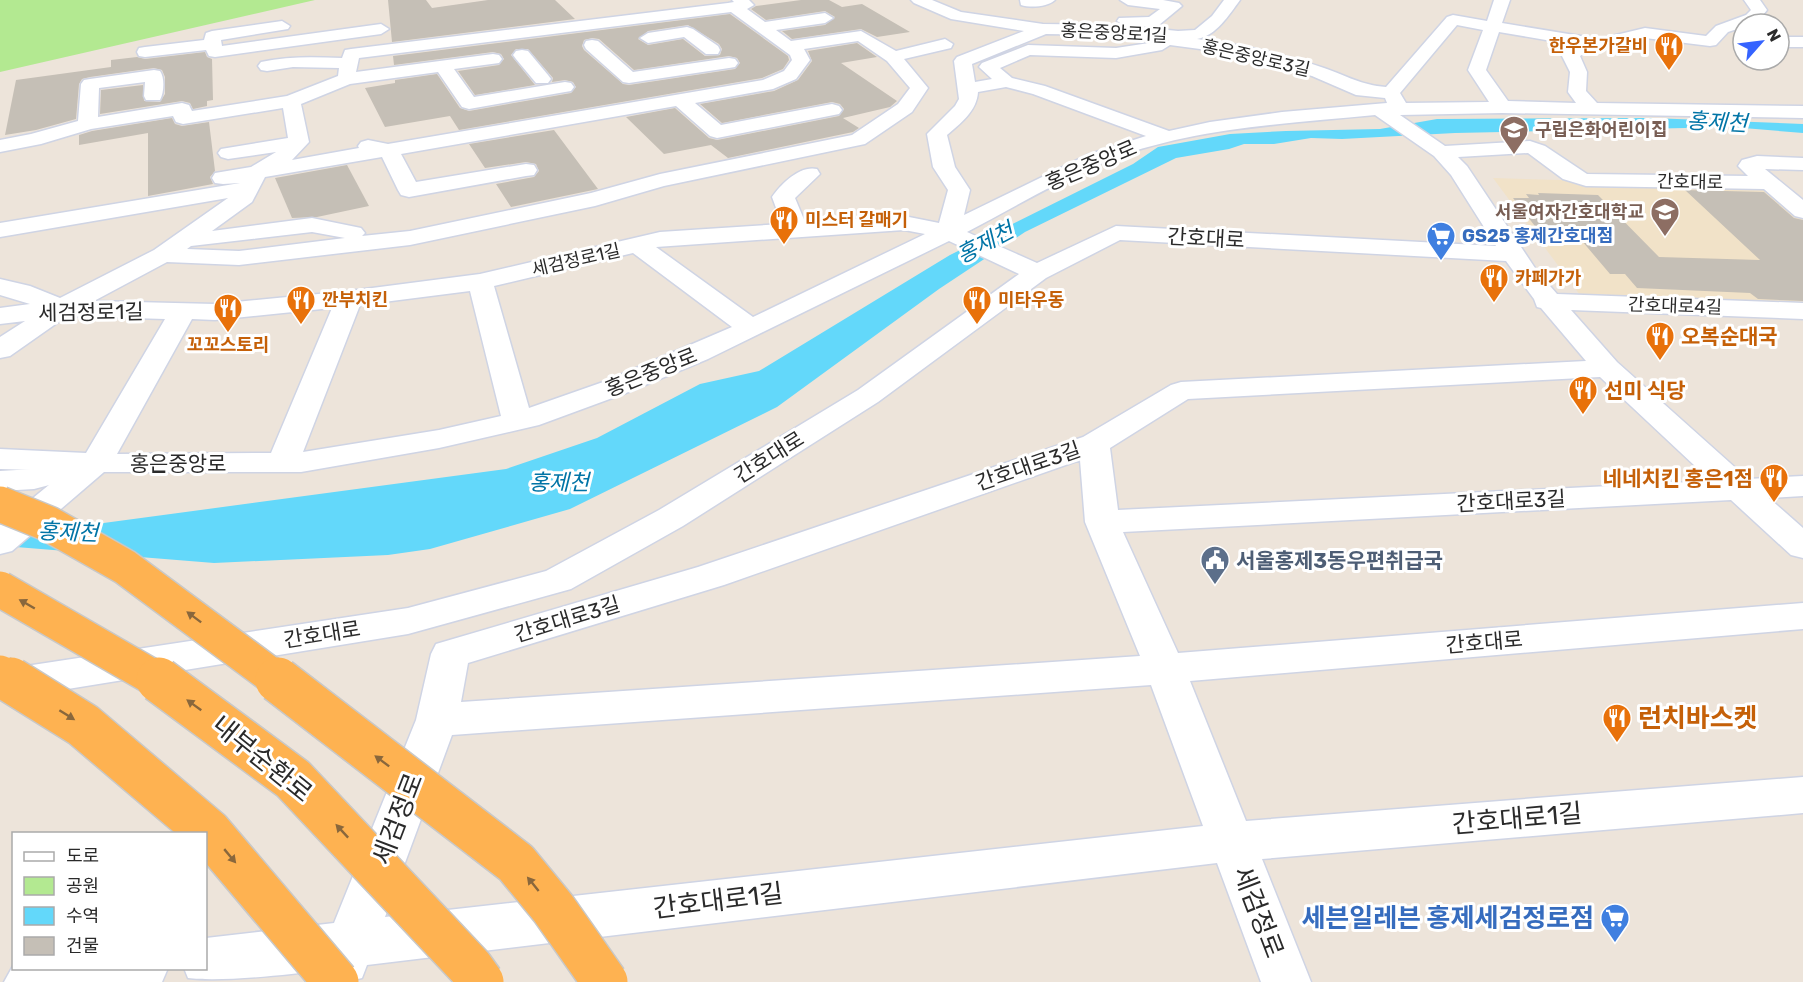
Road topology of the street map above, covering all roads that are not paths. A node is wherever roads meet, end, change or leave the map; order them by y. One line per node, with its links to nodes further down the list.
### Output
1 (919, 0): 17 (street)
2 (954, 0): 9 (street)
3 (1047, 0): 9 (street)
4 (1128, 0): 8 (street)
5 (1232, 0): 13 (street, 홍은중앙로1길)
6 (1502, 0): 16 (street)
7 (1752, 0): 19 (street)
8 (1170, 2): 13 (street)
9 (1027, 5): 17 (street)
10 (738, 6): 11 (street); 15 (street); 35 (street)
11 (764, 9)
12 (825, 18): 15 (street)
13 (1116, 25): 17 (street, 홍은중앙로1길); 22 (street, 홍은중앙로3길)
14 (282, 26): 23 (street)
15 (761, 27): 26 (street)
16 (1491, 27): 25 (street); 46 (street); 47 (street)
17 (1044, 29): 40 (street, 홍은중앙로1길)
18 (398, 31): 23 (street)
19 (1718, 35): 20 (street); 25 (street)
20 (1731, 37)
21 (613, 42): 32 (street)
22 (1178, 42): 37 (street); 46 (street, 홍은중앙로3길)
23 (214, 44): 29 (street)
24 (945, 44): 33 (street)
25 (1599, 44): 48 (street)
26 (788, 46): 33 (street); 41 (street)
27 (712, 50): 28 (street)
28 (663, 51)
29 (145, 52)
30 (545, 52): 31 (street)
31 (522, 55): 34 (street); 36 (street)
32 (729, 63)
33 (888, 65): 53 (street)
34 (443, 66): 35 (street); 39 (street)
35 (347, 71): 38 (street); 44 (street)
36 (542, 79)
37 (1006, 82): 40 (street, 홍은중앙로); 56 (street, 홍은중앙로)
38 (272, 84)
39 (565, 87)
40 (967, 89): 55 (street, 홍은중앙로1길)
41 (734, 92): 45 (street); 52 (street)
42 (153, 96): 54 (street)
43 (601, 97): 50 (street)
44 (291, 101): 54 (street); 58 (street)
45 (681, 101): 49 (street); 50 (street)
46 (1388, 106): 47 (street, 홍은중앙로); 56 (street, 홍은중앙로); 61 (street)
47 (1502, 107): 48 (street, 홍은중앙로)
48 (1591, 108): 51 (street, 홍은중앙로)
49 (832, 111)
50 (617, 112): 57 (street)
51 (1803, 112)
52 (760, 113)
53 (884, 122): 55 (street); 76 (street)
54 (88, 124): 59 (street)
55 (944, 127): 73 (street)
56 (1167, 137): 73 (street, 홍은중앙로)
57 (436, 142): 60 (street); 65 (street)
58 (305, 145): 60 (street); 62 (street); 68 (street)
59 (0, 146)
60 (389, 150): 64 (street); 68 (street)
61 (1440, 151): 69 (street, 간호대로); 77 (street)
62 (228, 153)
63 (1803, 164): 69 (street)
64 (526, 170)
65 (454, 172)
66 (809, 174): 72 (street)
67 (224, 178): 68 (street)
68 (252, 180): 71 (street); 76 (street)
69 (1768, 183): 70 (street)
70 (1799, 205)
71 (0, 230)
72 (797, 231): 73 (street, 세검정로1길); 75 (street, 세검정로1길)
73 (948, 232): 78 (street, 세검정로1길); 87 (street, 홍은중앙로)
74 (353, 233): 76 (street)
75 (638, 245): 79 (street, 세검정로1길); 87 (street, 세검정로1길)
76 (171, 249): 83 (street)
77 (1513, 254): 78 (street, 간호대로); 82 (street)
78 (1037, 273): 107 (street, 간호대로)
79 (480, 282): 81 (street, 세검정로1길); 90 (street)
80 (0, 287): 83 (street)
81 (349, 299): 84 (street, 세검정로1길); 94 (street)
82 (1546, 301): 85 (street, 간호대로4길); 89 (street)
83 (61, 308): 84 (street, 세검정로1길); 86 (street, 세검정로1길); 88 (street)
84 (183, 311): 93 (street, 세검정로1길)
85 (1803, 311)
86 (0, 316)
87 (751, 328): 90 (street, 홍은중앙로)
88 (0, 350)
89 (1607, 368): 91 (street); 97 (street)
90 (518, 421): 94 (street, 홍은중앙로)
91 (1094, 444): 99 (street, 간호대로3길); 104 (street, 간호대로3길)
92 (0, 459): 93 (street, 홍은중앙로)
93 (96, 463): 94 (street, 홍은중앙로); 95 (street, 홍은중앙로); 100 (street)
94 (283, 463)
95 (0, 481)
96 (1803, 486): 97 (street, 간호대로3길)
97 (1741, 490): 99 (street, 간호대로3길); 101 (street)
98 (0, 504): 116 (highway, one-way to 98, bridge)
99 (1102, 522): 105 (street)
100 (0, 543)
101 (1803, 547)
102 (0, 589): 115 (highway, 내부순환로, one-way to 102, bridge)
103 (1803, 616): 105 (street, 간호대로)
104 (450, 654): 108 (street, 세검정로)
105 (1166, 669): 108 (street, 간호대로); 110 (street)
106 (0, 673): 112 (highway, one-way to 112, bridge)
107 (0, 685)
108 (437, 720): 112 (street, 세검정로)
109 (1803, 795): 110 (street, 간호대로1길)
110 (1231, 842): 112 (street, 간호대로1길); 117 (street, 세검정로)
111 (207, 961): 112 (street, 간호대로1길)
112 (341, 969)
113 (134, 970): 114 (street)
114 (29, 982)
115 (481, 982)
116 (605, 982)
117 (1286, 982)

